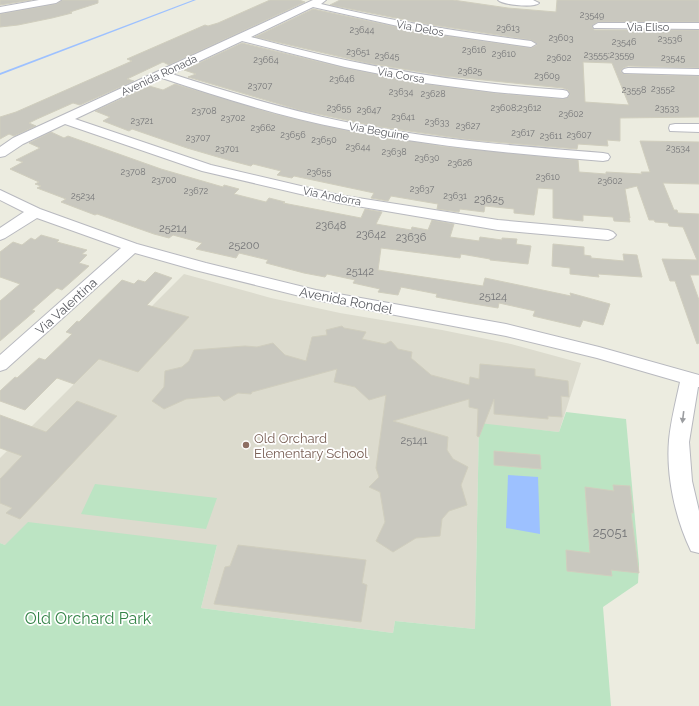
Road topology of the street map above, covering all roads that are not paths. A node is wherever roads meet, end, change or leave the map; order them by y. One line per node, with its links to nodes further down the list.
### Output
1 (56, 0): 5 (street)
2 (503, 0): 4 (street)
3 (316, 2): 8 (street, Avenida Ronada); 9 (street, Via Delos)
4 (534, 3)
5 (0, 10)
6 (598, 26): 7 (street, Via Eliso)
7 (699, 26)
8 (241, 37): 12 (street, Avenida Ronada); 13 (street, Via Corsa)
9 (531, 44)
10 (628, 72): 11 (street)
11 (699, 72)
12 (161, 74): 14 (street, Avenida Ronada); 18 (street, Via Beguine)
13 (563, 94)
14 (65, 120): 17 (street, Avenida Ronada); 22 (street, Via Andorra)
15 (675, 128): 16 (street)
16 (699, 128)
17 (0, 153)
18 (603, 157)
19 (0, 194): 20 (street, Avenida Rondel)
20 (34, 212): 21 (street); 23 (street, Avenida Rondel)
21 (0, 235)
22 (608, 235)
23 (132, 247): 24 (street, Via Valentina); 25 (street, Avenida Rondel)
24 (0, 365)
25 (694, 380): 26 (street, one-way to 26)
26 (699, 544)

